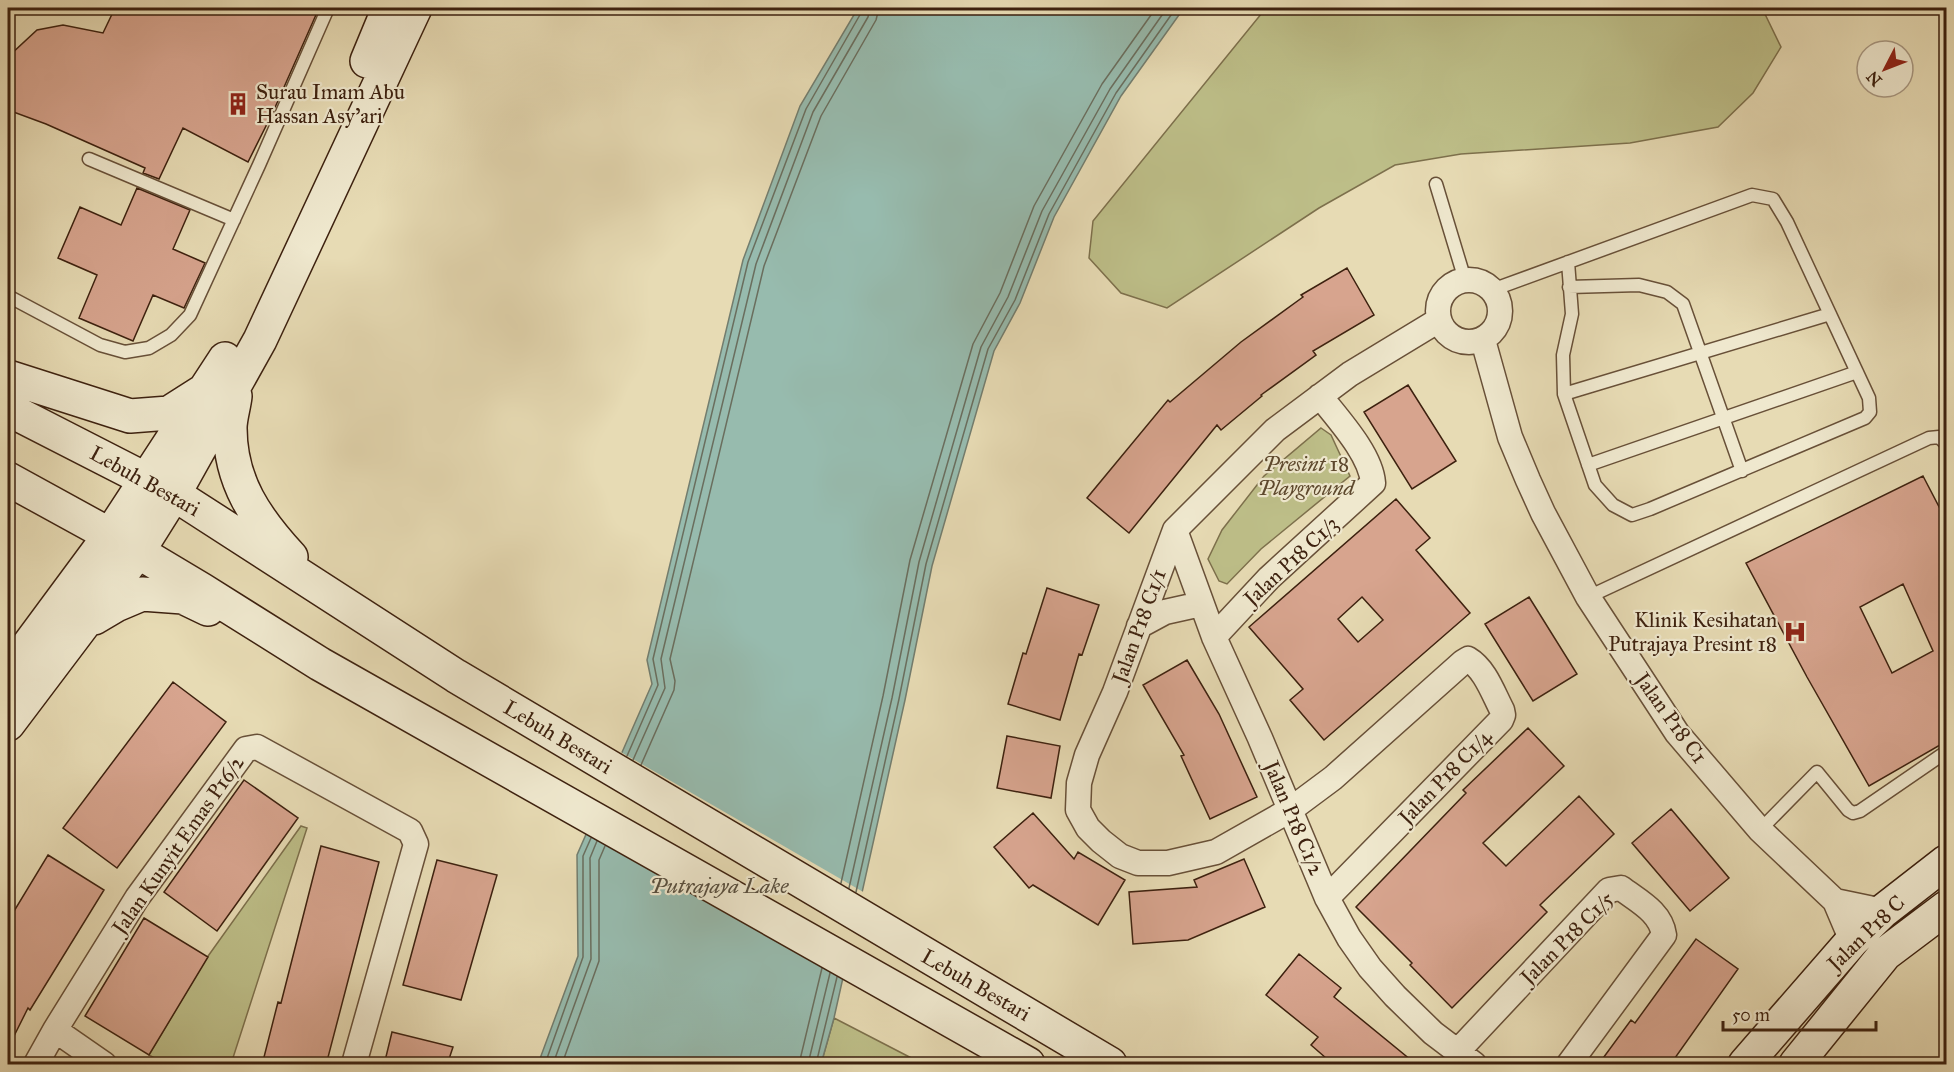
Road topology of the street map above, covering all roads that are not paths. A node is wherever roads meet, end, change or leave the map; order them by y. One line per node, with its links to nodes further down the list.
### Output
1 (327, 8): 6 (lane)
2 (415, 8): 18 (main road)
3 (385, 12): 18 (main road)
4 (89, 159): 6 (lane)
5 (1436, 184): 8 (lane)
6 (234, 220): 11 (lane)
7 (1568, 262): 9 (lane); 10 (lane); 12 (lane)
8 (1465, 280): 10 (street); 13 (street)
9 (1569, 287): 15 (lane); 19 (lane)
10 (1492, 290): 14 (street)
11 (8, 296)
12 (1830, 314): 15 (lane); 16 (lane)
13 (1439, 320): 14 (street); 20 (street, Jalan P18 C1/1)
14 (1483, 340): 32 (street, Jalan P18 C1)
15 (1700, 352): 19 (lane); 22 (lane)
16 (1857, 372): 22 (lane); 25 (lane)
17 (8, 377): 18 (main road)
18 (223, 383): 27 (main road); 31 (main road)
19 (1564, 394): 24 (lane)
20 (1320, 396): 28 (street, Jalan P18 C1/1); 36 (street, Jalan P18 C1/3)
21 (8, 409): 27 (main road, Lebuh Bestari)
22 (1724, 418): 24 (lane); 25 (lane)
23 (1947, 444): 32 (lane)
24 (1588, 465): 25 (lane)
25 (1742, 471)
26 (8, 479): 29 (main road, Lebuh Bestari)
27 (160, 487): 29 (main road); 30 (main road); 31 (main road, Lebuh Bestari)
28 (1174, 530): 33 (street, Jalan P18 C1/2); 35 (street, Jalan P18 C1/1)
29 (110, 536): 30 (main road, Lebuh Bestari); 38 (main road)
30 (137, 553): 34 (main road); 37 (main road, Lebuh Bestari)
31 (322, 590): 55 (main road, Lebuh Bestari)
32 (1588, 597): 42 (street, Jalan P18 C1)
33 (1201, 603): 35 (street); 36 (street, Jalan P18 C1/2)
34 (85, 624): 37 (main road); 39 (main road)
35 (1139, 626): 41 (street, Jalan P18 C1/1)
36 (1214, 637): 41 (street, Jalan P18 C1/2)
37 (320, 664): 54 (main road, Lebuh Bestari)
38 (8, 673)
39 (8, 724)
40 (1947, 752): 42 (lane)
41 (1290, 810): 44 (street, Jalan P18 C1/2); 44 (street, Jalan P18 C1/4)
42 (1760, 830): 45 (street, Jalan P18 C1)
43 (1947, 862): 47 (main road, Jalan P18 C)
44 (1327, 898): 50 (street, Jalan P18 C1/2)
45 (1834, 902): 47 (street); 48 (street, Jalan P18 C1)
46 (1947, 908): 58 (main road, Jalan P18 C)
47 (1883, 911): 48 (main road, Jalan P18 C)
48 (1852, 941): 57 (main road, Jalan P18 C)
49 (55, 1029): 51 (street, Jalan Kunyit Emas P16/2); 52 (street); 53 (street, Jalan Kunyit Emas P16/2)
50 (1466, 1058): 56 (street, Jalan P18 C1/5)
51 (36, 1065)
52 (104, 1065)
53 (354, 1065)
54 (1028, 1065)
55 (1110, 1065)
56 (1569, 1065)
57 (1745, 1065)
58 (1796, 1065)

